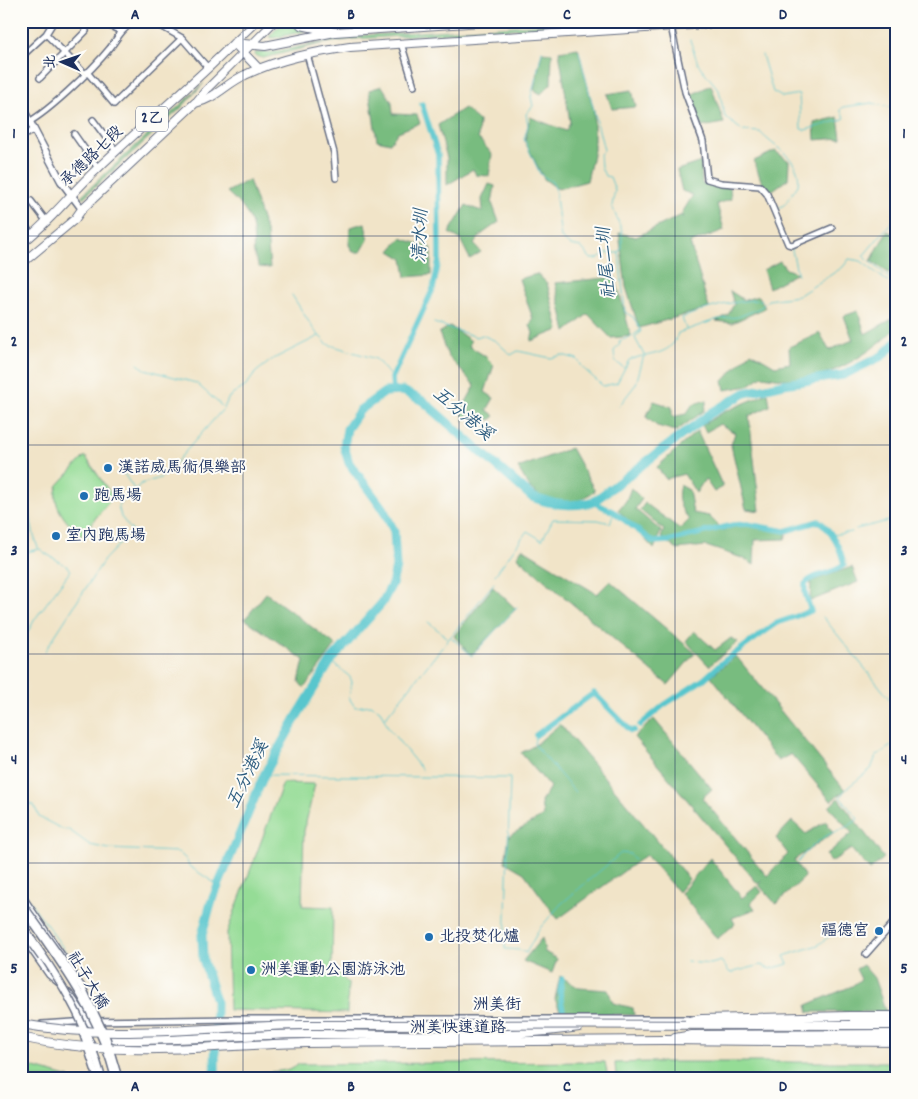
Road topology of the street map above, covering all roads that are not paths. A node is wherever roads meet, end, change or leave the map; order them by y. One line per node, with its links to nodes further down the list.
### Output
1 (54, 21): 15 (street)
2 (99, 21): 13 (street)
3 (257, 21): 18 (main road)
4 (276, 21): 19 (main road)
5 (298, 21): 14 (main road)
6 (496, 21): 14 (main road)
7 (753, 21): 10 (main road, 2乙)
8 (134, 22): 9 (street); 13 (street)
9 (155, 22): 16 (street)
10 (745, 22): 11 (main road, 2乙)
11 (671, 26): 17 (main road, 2乙); 45 (street)
12 (86, 31): 21 (street)
13 (122, 32): 26 (street)
14 (335, 32): 19 (main road)
15 (46, 34): 21 (street); 23 (street)
16 (182, 38): 24 (street); 26 (street)
17 (401, 42): 22 (main road, 2乙); 28 (street)
18 (234, 43): 19 (main road); 20 (main road); 24 (main road, 承德路七段 / 2乙)
19 (250, 46): 20 (main road)
20 (243, 53): 25 (main road); 29 (main road)
21 (65, 54): 26 (street); 27 (street)
22 (307, 54): 25 (main road, 2乙); 39 (street)
23 (21, 57)
24 (208, 68): 37 (main road, 承德路七段 / 2乙)
25 (259, 69): 29 (main road, 2乙)
26 (86, 73): 32 (street)
27 (40, 78)
28 (414, 86)
29 (195, 103): 42 (main road, 承德路七段 / 2乙)
30 (21, 105): 32 (street)
31 (93, 120): 37 (street)
32 (31, 122): 33 (street); 34 (street)
33 (21, 126)
34 (34, 130): 36 (street); 40 (street)
35 (74, 134): 38 (street)
36 (21, 137)
37 (116, 152): 38 (main road, 承德路七段 / 2乙)
38 (98, 168): 40 (main road, 承德路七段 / 2乙)
39 (336, 178)
40 (71, 194): 42 (street); 44 (main road, 承德路七段 / 2乙)
41 (32, 201): 44 (street)
42 (82, 209): 48 (main road, 承德路七段 / 2乙)
43 (21, 221): 46 (street)
44 (47, 222): 46 (main road, 承德路七段 / 2乙)
45 (832, 228)
46 (32, 235): 47 (main road, 承德路七段 / 2乙)
47 (21, 244)
48 (21, 264)
49 (21, 894): 57 (street)
50 (21, 901): 74 (street, bridge)
51 (21, 906): 73 (street, 社子大橋, bridge)
52 (897, 919): 56 (street)
53 (21, 924): 72 (street, 社子大橋, bridge)
54 (21, 930): 71 (street, bridge)
55 (21, 935): 58 (street)
56 (866, 954)
57 (78, 982): 58 (street); 60 (street)
58 (65, 988): 60 (street)
59 (897, 1016): 64 (main road, bridge)
60 (93, 1021): 61 (street, 洲美街); 62 (street, 洲美街); 65 (main road)
61 (21, 1023): 63 (main road, 洲美快速道路, bridge)
62 (897, 1023): 64 (main road, 洲美快速道路, bridge)
63 (593, 1025): 64 (main road, 洲美快速道路, bridge); 65 (main road, bridge)
64 (667, 1025)
65 (497, 1033): 68 (main road)
66 (897, 1034): 69 (main road)
67 (21, 1037): 68 (main road, 洲美快速道路, bridge)
68 (570, 1040): 69 (main road, 洲美快速道路)
69 (663, 1040): 70 (main road, 洲美快速道路)
70 (897, 1042)
71 (98, 1078)
72 (102, 1078)
73 (115, 1078)
74 (119, 1078)

